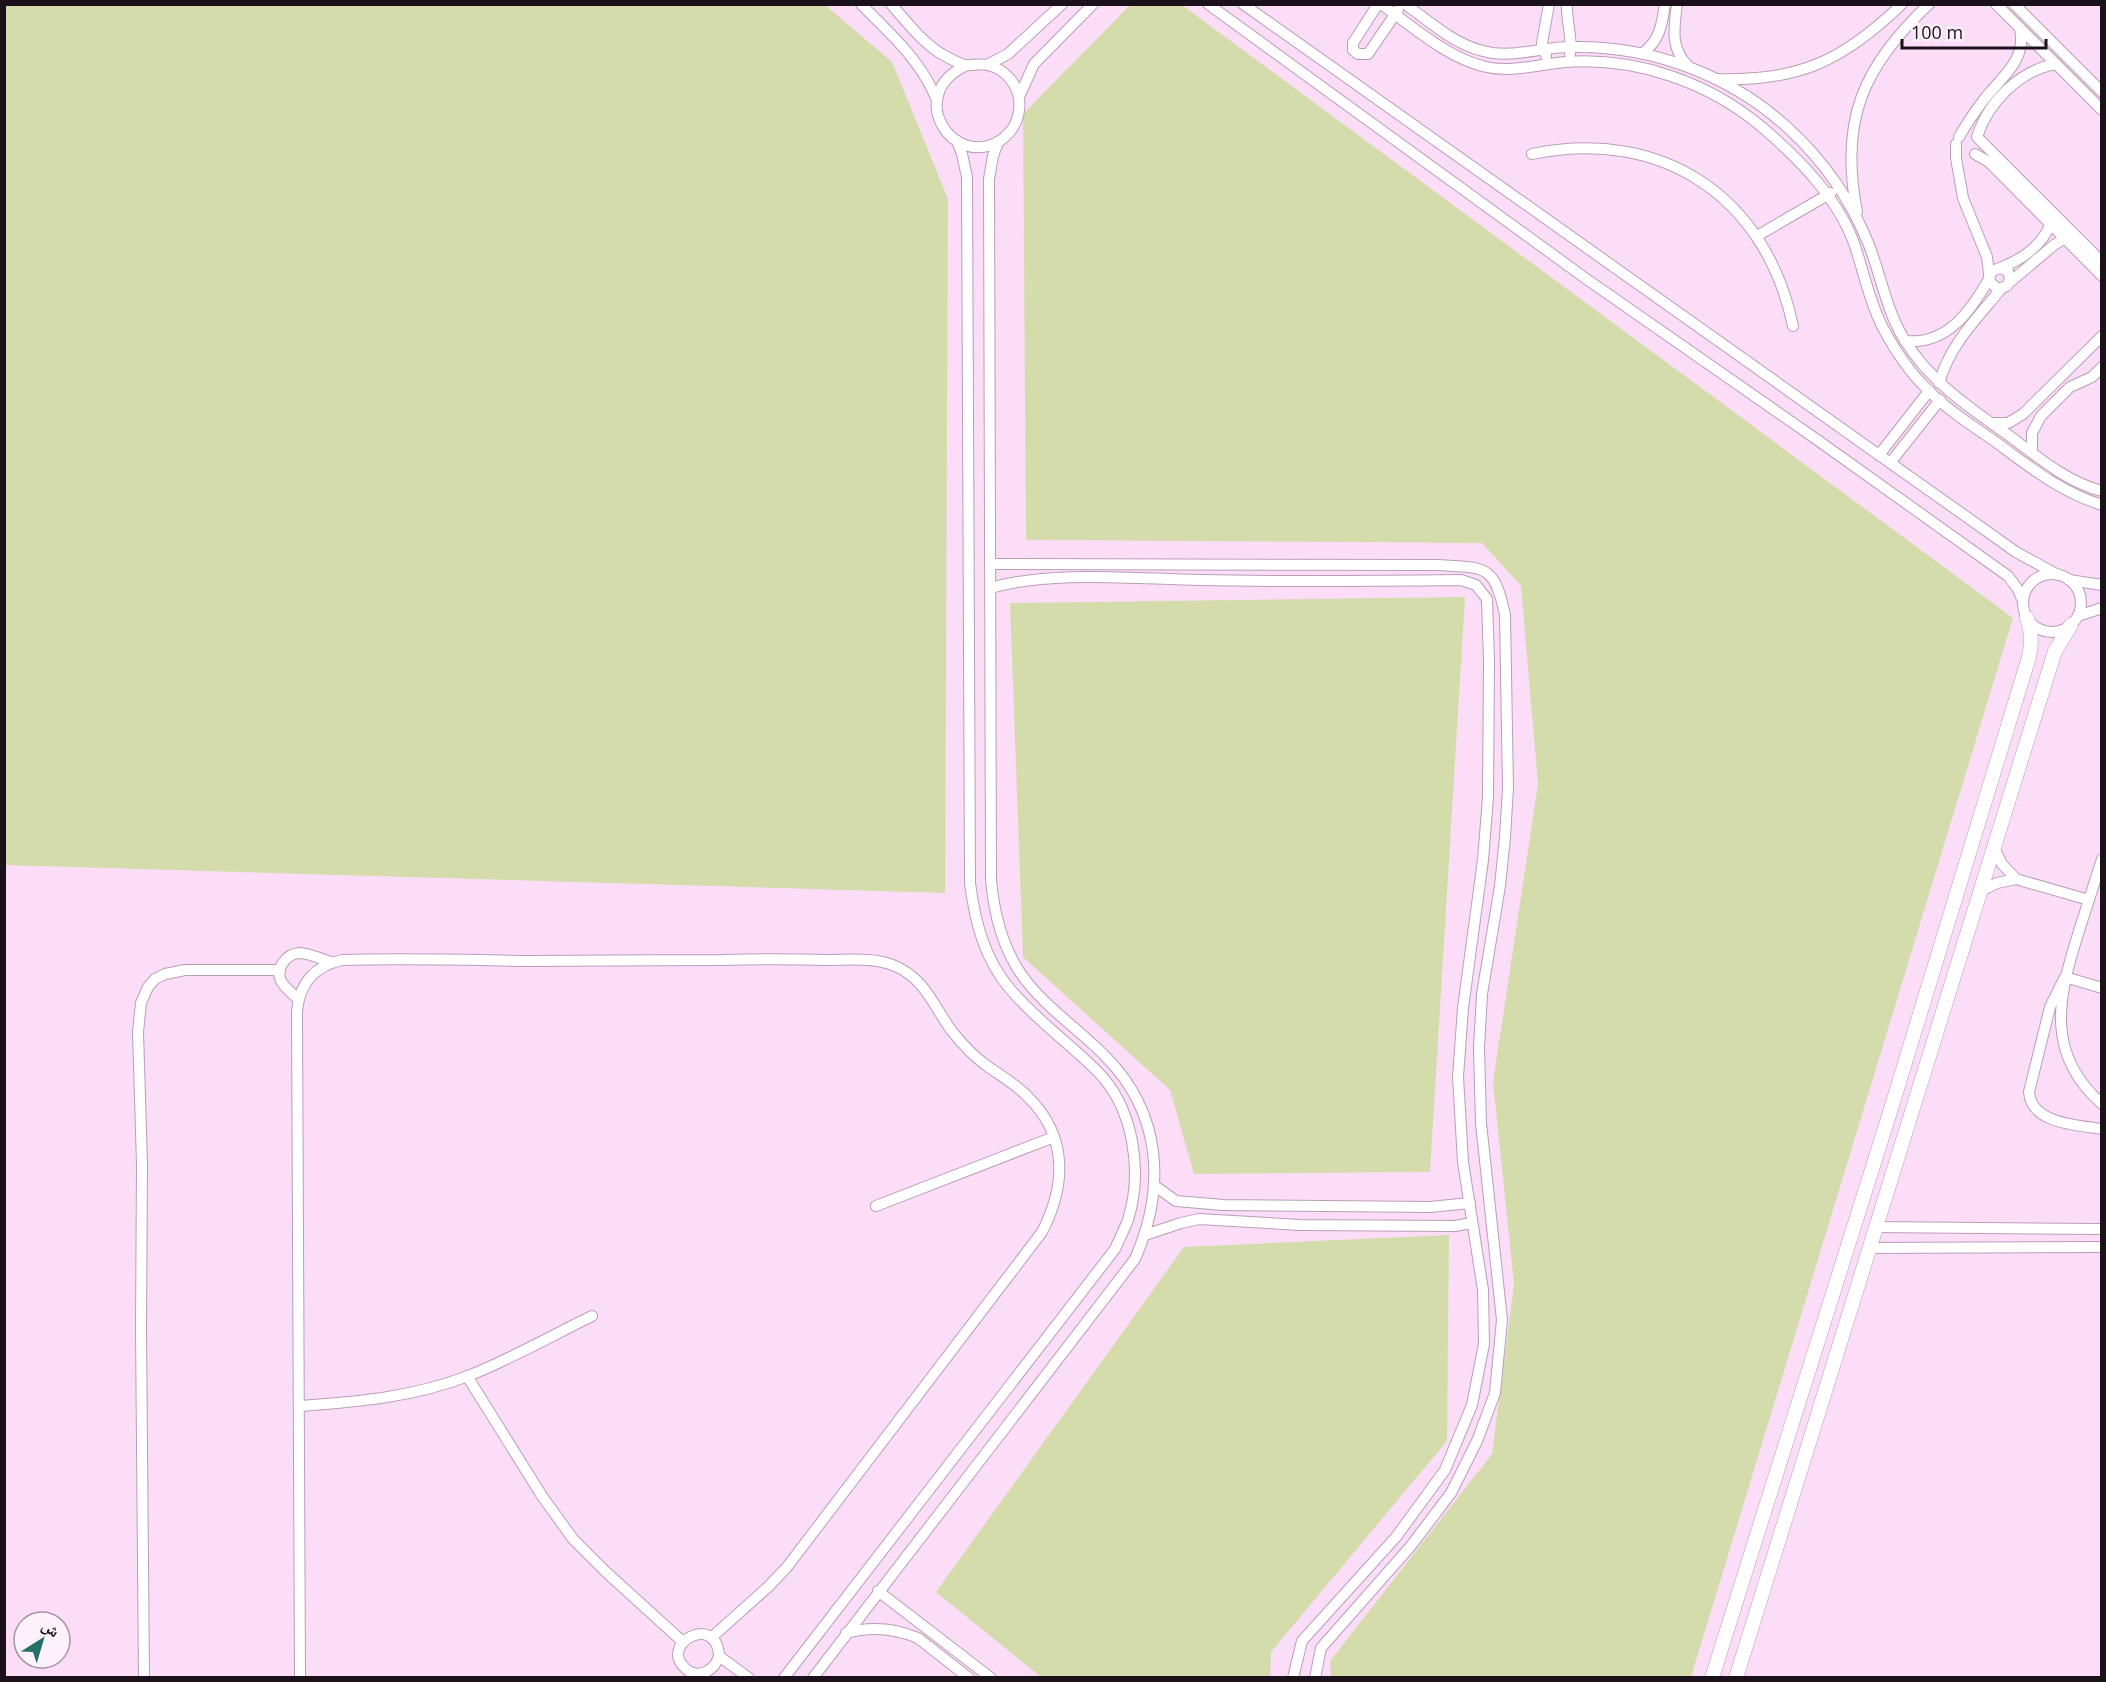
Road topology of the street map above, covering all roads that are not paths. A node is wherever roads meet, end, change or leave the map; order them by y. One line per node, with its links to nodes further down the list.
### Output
1 (861, 4): 31 (street)
2 (891, 4): 25 (street)
3 (1062, 4): 26 (street)
4 (1094, 4): 30 (street)
5 (1208, 4): 70 (street)
6 (1243, 4): 62 (street)
7 (1379, 4): 17 (street); 17 (street)
8 (1403, 4): 17 (street); 20 (street)
9 (1549, 4): 20 (street)
10 (1566, 4): 19 (street)
11 (1665, 4): 21 (street)
12 (1677, 4): 27 (street)
13 (1902, 4): 28 (street)
14 (1929, 4): 42 (street)
15 (1996, 4): 18 (street)
16 (2014, 4): 29 (street)
17 (1395, 15): 23 (street)
18 (2020, 28): 24 (street); 34 (street)
19 (1571, 47): 20 (street); 21 (street); 22 (street)
20 (1543, 50): 23 (street)
21 (1643, 53): 27 (street)
22 (1565, 62): 23 (street); 40 (street)
23 (1552, 64)
24 (2056, 64): 32 (street); 33 (street)
25 (967, 65): 26 (street); 31 (street)
26 (987, 65): 30 (street)
27 (1688, 66): 28 (street)
28 (1714, 79): 39 (street)
29 (2102, 92)
30 (1019, 98): 36 (street)
31 (937, 100): 35 (street)
32 (2102, 110)
33 (1978, 138): 34 (street); 38 (street); 41 (street)
34 (1958, 140): 38 (street); 48 (street)
35 (957, 141): 36 (street); 109 (street)
36 (998, 142): 66 (street)
37 (1532, 154): 43 (street)
38 (1975, 154): 41 (street)
39 (1840, 189): 40 (street); 42 (street)
40 (1826, 195): 43 (street); 56 (street)
41 (2052, 219): 44 (street); 46 (street)
42 (1858, 221): 52 (street)
43 (1757, 236): 50 (street)
44 (2068, 236): 45 (street); 47 (street); 49 (street)
45 (2102, 262)
46 (2000, 268): 48 (street); 49 (street)
47 (2102, 276)
48 (1989, 277): 49 (street); 52 (street)
49 (2005, 286): 55 (street)
50 (1793, 326)
51 (2102, 336): 53 (street)
52 (1905, 340): 55 (street)
53 (2083, 355): 54 (street); 60 (street)
54 (2101, 369): 61 (street)
55 (1940, 383): 58 (street)
56 (1929, 391): 57 (street); 62 (street)
57 (1940, 400): 59 (street); 63 (street)
58 (1967, 405): 59 (street); 60 (street)
59 (1959, 416): 65 (street)
60 (1991, 423): 61 (street)
61 (2032, 452): 64 (street)
62 (1879, 455): 63 (street)
63 (1890, 462): 67 (street)
64 (2102, 491)
65 (2102, 505)
66 (991, 564): 69 (street); 114 (street)
67 (2063, 577): 68 (street); 70 (street); 73 (street)
68 (2102, 585)
69 (991, 588): 87 (street); 88 (street)
70 (2023, 601): 72 (street)
71 (2102, 608): 73 (street)
72 (2027, 618): 73 (street); 115 (street)
73 (2074, 621): 74 (street)
74 (1993, 846): 76 (street); 77 (street)
75 (2102, 859): 78 (street)
76 (2016, 879): 77 (street); 78 (street)
77 (1979, 892): 91 (street)
78 (2089, 900): 81 (street)
79 (331, 962): 80 (street); 83 (street); 86 (street)
80 (280, 970): 83 (street); 106 (street)
81 (2065, 977): 82 (street); 84 (street); 85 (street)
82 (2102, 988)
83 (298, 999): 98 (street)
84 (2102, 1104)
85 (2102, 1129)
86 (1054, 1137): 89 (street); 101 (street)
87 (1155, 1186): 88 (street); 93 (street)
88 (1470, 1203): 90 (street)
89 (876, 1206)
90 (1472, 1224): 93 (street); 113 (street)
91 (1875, 1227): 92 (street); 95 (street)
92 (2102, 1229)
93 (1145, 1235): 99 (street)
94 (2102, 1247): 95 (street)
95 (1868, 1248): 116 (street)
96 (592, 1316): 97 (street)
97 (468, 1376): 98 (street); 102 (street)
98 (300, 1406): 107 (street)
99 (878, 1592): 100 (street); 112 (street)
100 (845, 1633): 110 (street); 111 (street)
101 (711, 1638): 102 (street); 103 (street)
102 (683, 1642): 104 (street)
103 (719, 1656): 105 (street); 108 (street)
104 (687, 1674): 105 (street)
105 (715, 1674)
106 (144, 1677)
107 (300, 1677)
108 (748, 1677)
109 (784, 1677)
110 (813, 1677)
111 (969, 1677)
112 (991, 1677)
113 (1293, 1677)
114 (1315, 1677)
115 (1712, 1677)
116 (1736, 1677)

